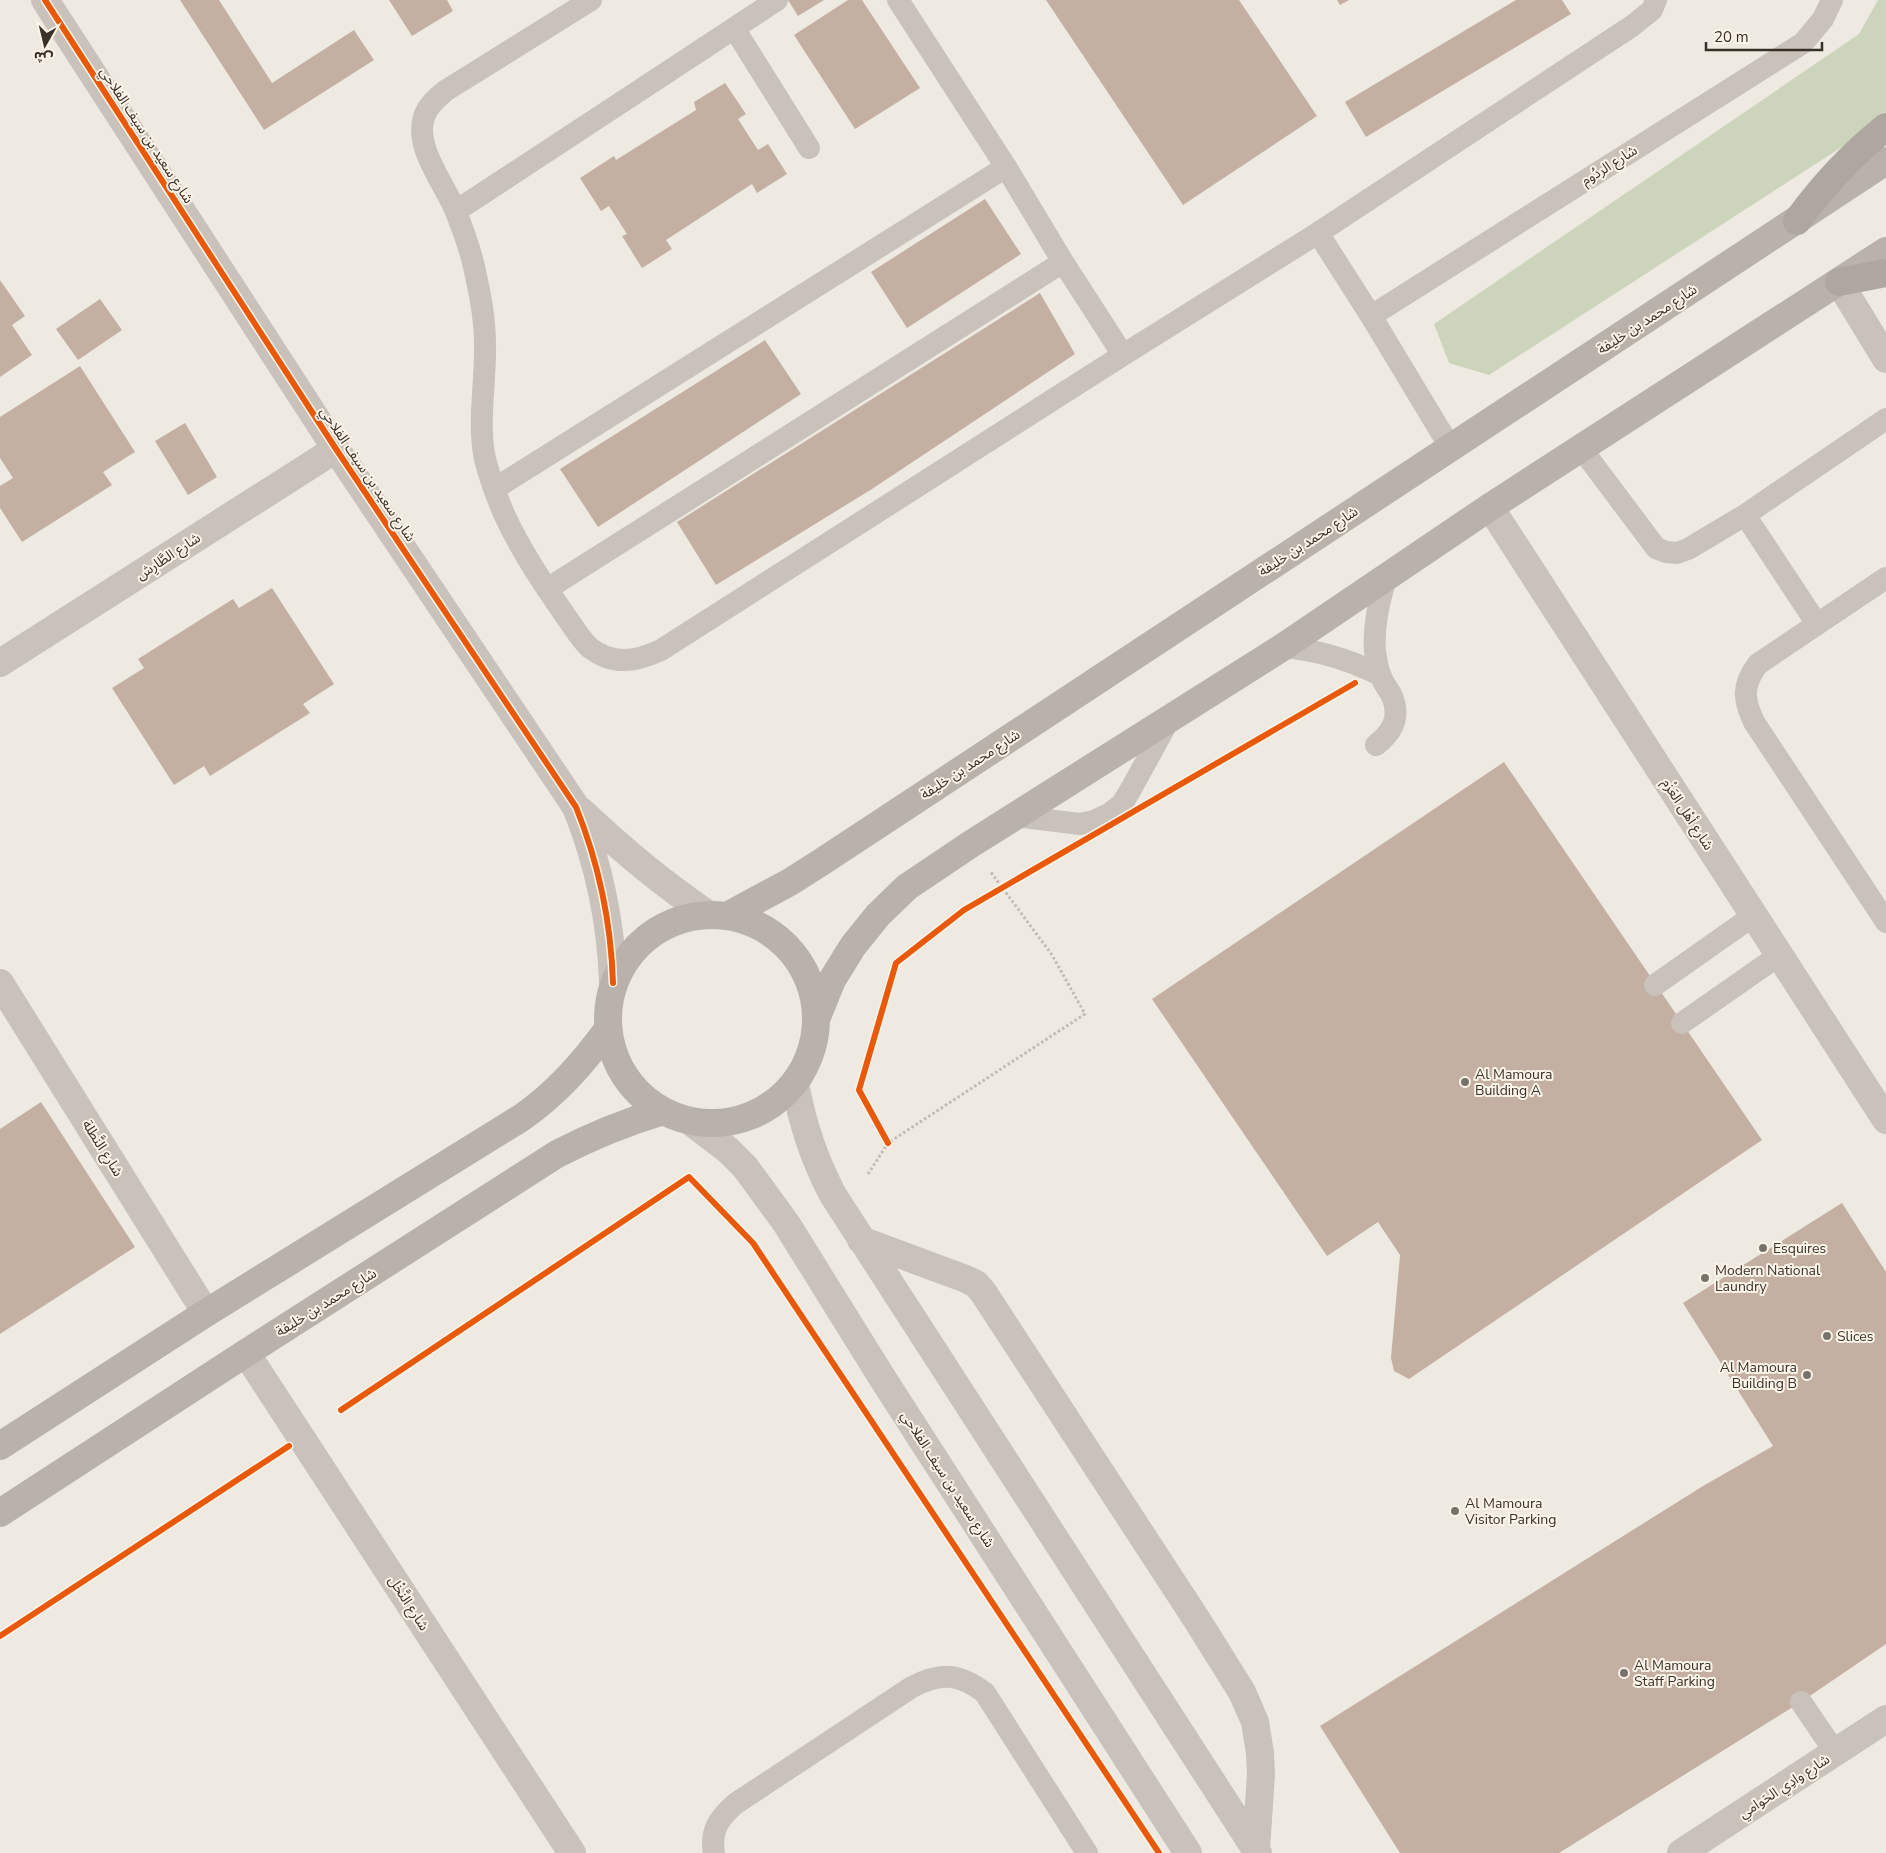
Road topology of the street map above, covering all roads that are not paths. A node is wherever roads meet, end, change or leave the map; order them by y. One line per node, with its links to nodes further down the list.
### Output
1 (45, 0): 24 (street, شارع سعيد بن سيف الفلاحي)
2 (591, 0): 12 (lane)
3 (777, 0): 7 (lane)
4 (898, 0): 11 (lane)
5 (1656, 0): 14 (lane)
6 (1832, 0): 19 (lane, شارع الردُوم)
7 (734, 28): 9 (lane); 12 (lane)
8 (1886, 127): 13 (main road)
9 (809, 148)
10 (1886, 161): 13 (main road, شارع محمد بن خليفة)
11 (1006, 168): 16 (lane); 26 (lane)
12 (456, 211): 26 (lane)
13 (1797, 221): 23 (main road, شارع محمد بن خليفة)
14 (1318, 233): 19 (lane); 20 (lane)
15 (1886, 251): 18 (main road)
16 (1063, 262): 20 (lane); 31 (lane)
17 (1886, 273): 18 (main road)
18 (1838, 282): 21 (street); 25 (main road)
19 (1372, 316): 23 (lane)
20 (1123, 355): 31 (lane)
21 (1886, 359)
22 (1886, 419): 28 (lane)
23 (1450, 447): 40 (main road, شارع محمد بن خليفة)
24 (336, 448): 34 (street, شارع الطَّارِش); 38 (street, شارع سعيد بن سيف الفلاحي)
25 (1581, 448): 27 (main road); 28 (lane)
26 (494, 489): 31 (lane)
27 (1490, 508): 29 (main road); 41 (street, شارع أهْل العَزْم)
28 (1745, 515): 32 (lane)
29 (1386, 578): 33 (main road); 35 (lane)
30 (1886, 578): 32 (lane)
31 (547, 589)
32 (1817, 624): 42 (lane)
33 (1283, 647): 35 (lane); 36 (main road)
34 (0, 663)
35 (1380, 675): 37 (lane)
36 (1170, 718): 39 (main road); 39 (lane)
37 (1376, 745)
38 (576, 807): 40 (street, شارع سعيد بن سيف الفلاحي); 45 (street, شارع سعيد بن سيف الفلاحي)
39 (1014, 816): 47 (main road)
40 (718, 915): 45 (main road); 47 (main road)
41 (1753, 916): 43 (street, شارع أهْل العَزْم); 46 (lane)
42 (1886, 922)
43 (1778, 956): 48 (lane); 52 (street, شارع أهْل العَزْم)
44 (0, 983): 55 (street, شارع النَّطلة)
45 (613, 983): 49 (main road)
46 (1655, 984)
47 (817, 1017): 50 (main road)
48 (1682, 1023)
49 (608, 1029): 51 (main road); 55 (main road)
50 (795, 1083): 53 (main road); 54 (street)
51 (663, 1110): 53 (main road); 56 (main road, شارع محمد بن خليفة)
52 (1886, 1120)
53 (690, 1121): 66 (street, شارع سعيد بن سيف الفلاحي)
54 (861, 1240): 62 (street); 62 (street)
55 (206, 1313): 57 (main road)
56 (246, 1352): 58 (main road, شارع محمد بن خليفة); 63 (street, شارع النَّخْل)
57 (0, 1446)
58 (0, 1513)
59 (1801, 1702): 61 (lane)
60 (1886, 1719): 61 (street, شارع وادِي الحَوامي)
61 (1835, 1752): 67 (street, شارع وادِي الحَوامي)
62 (1257, 1852)
63 (572, 1853)
64 (714, 1853): 65 (lane)
65 (1087, 1853)
66 (1188, 1853)
67 (1681, 1853)

